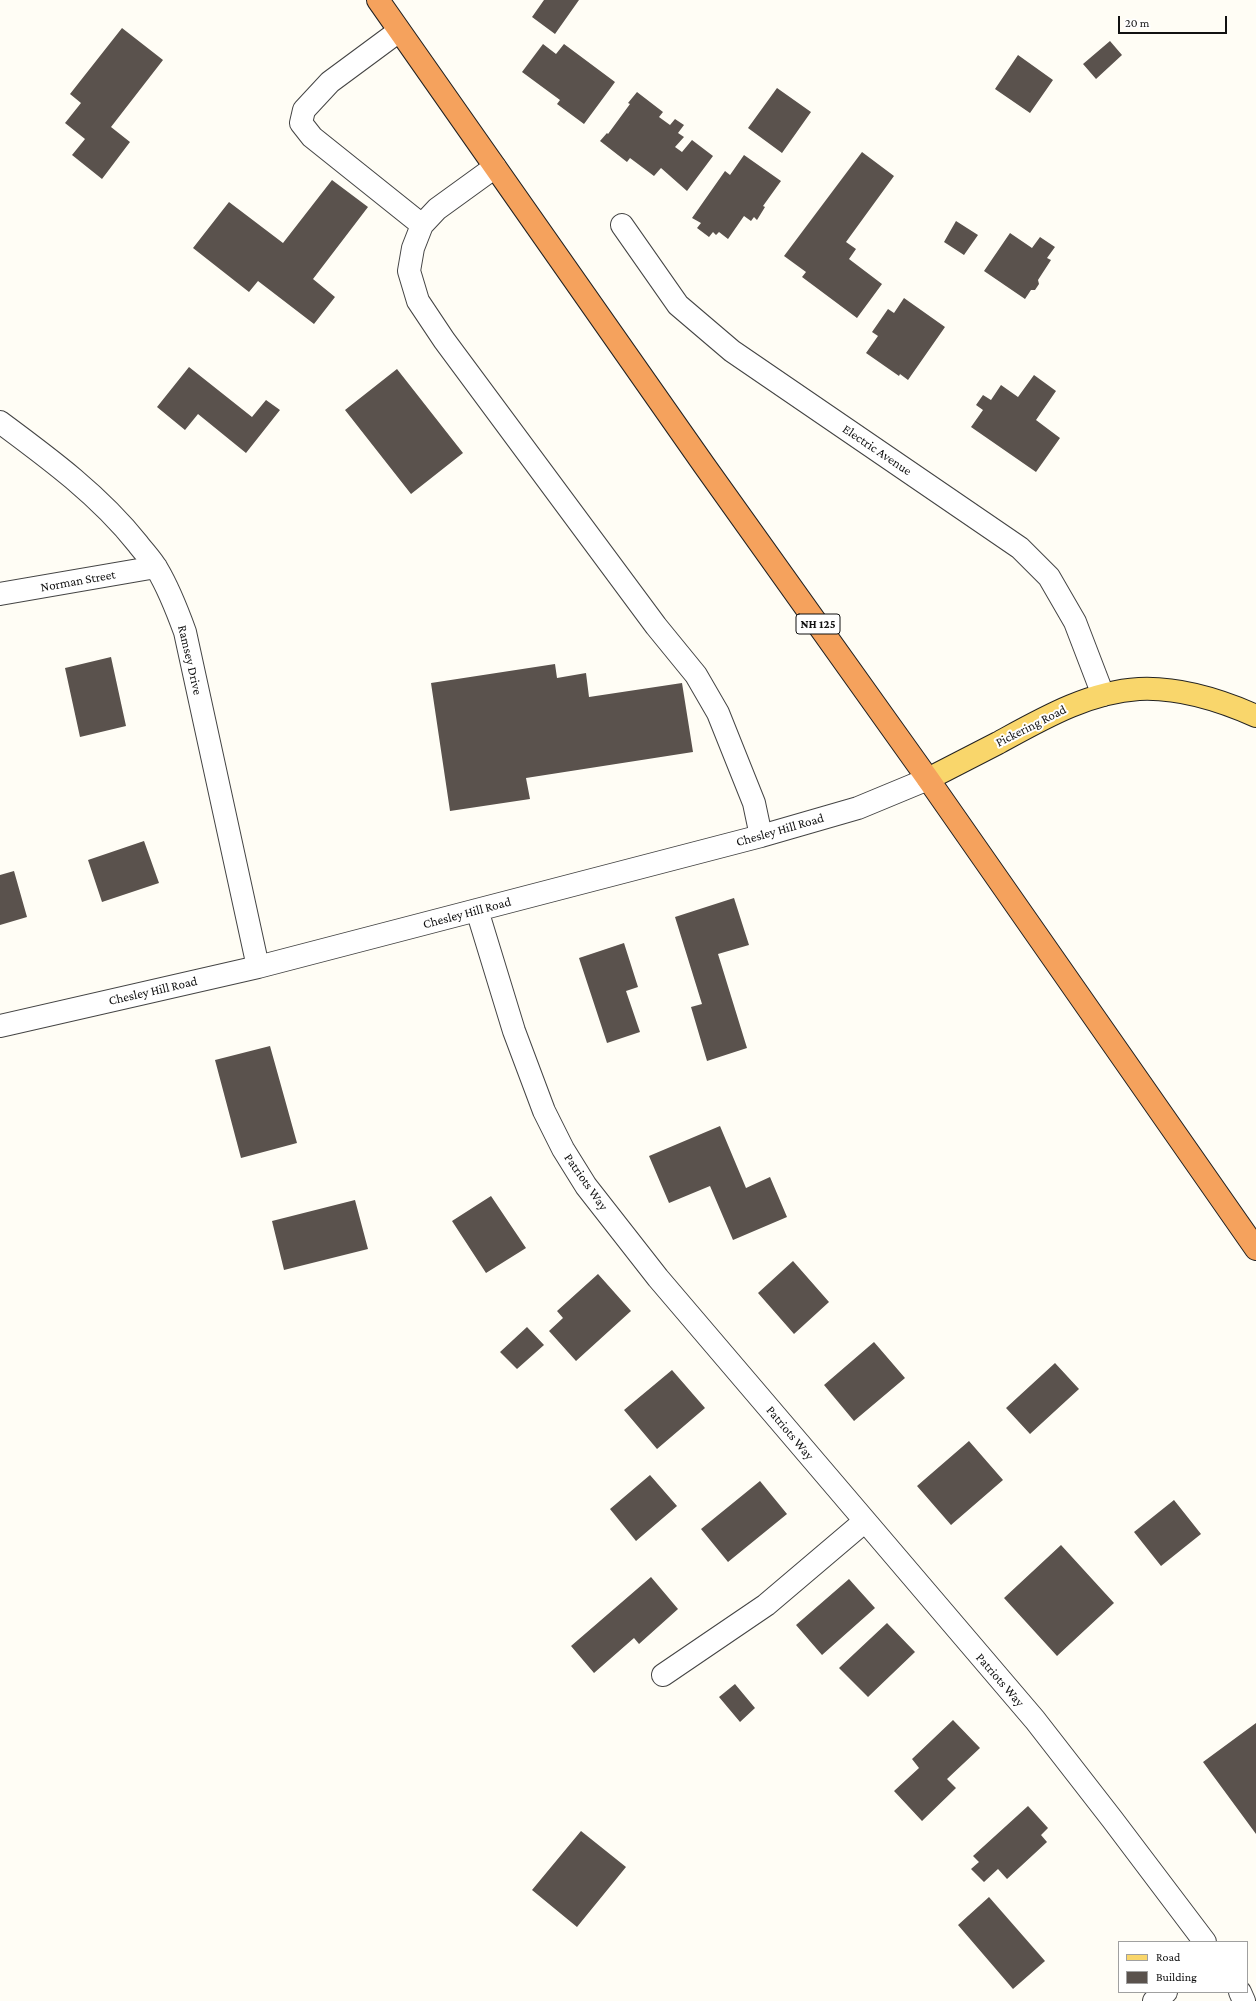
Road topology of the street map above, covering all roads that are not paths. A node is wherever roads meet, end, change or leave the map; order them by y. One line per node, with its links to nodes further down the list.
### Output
1 (378, 0): 2 (highway, NH 125)
2 (399, 30): 3 (highway, NH 125); 4 (street)
3 (495, 167): 4 (street); 11 (highway, NH 125)
4 (422, 225): 12 (street)
5 (622, 225): 9 (street, Electric Avenue)
6 (0, 422): 7 (street, Ramsey Drive)
7 (156, 567): 8 (street, Norman Street); 14 (street, Ramsey Drive)
8 (0, 594)
9 (1103, 695): 10 (main road, Pickering Road); 11 (main road, Pickering Road)
10 (1256, 716)
11 (928, 779): 12 (street, Chesley Hill Road); 16 (highway, NH 125)
12 (762, 836): 13 (street, Chesley Hill Road)
13 (477, 910): 14 (street, Chesley Hill Road); 17 (street, Patriots Way)
14 (258, 967): 15 (street, Chesley Hill Road)
15 (0, 1026)
16 (1256, 1249)
17 (865, 1521): 18 (street); 19 (street, Patriots Way)
18 (663, 1675)
19 (1204, 1941)
20 (1165, 1993): 21 (street)
21 (1154, 2001)

